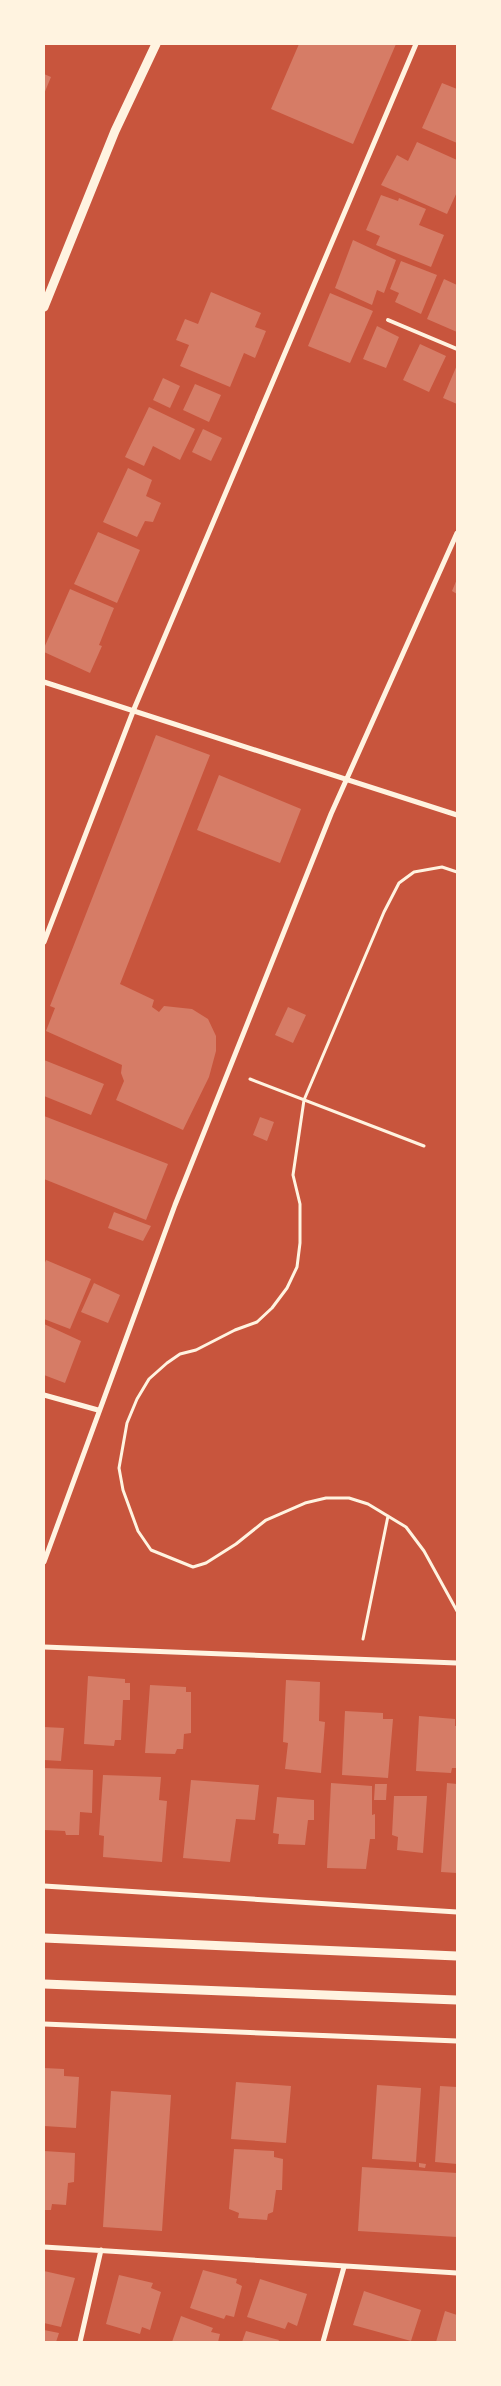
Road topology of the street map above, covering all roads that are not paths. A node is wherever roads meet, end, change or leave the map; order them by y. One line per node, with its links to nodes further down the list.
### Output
1 (156, 44): 3 (street)
2 (416, 44): 8 (street)
3 (44, 307)
4 (388, 320): 5 (lane)
5 (457, 349)
6 (457, 533): 9 (street)
7 (44, 682): 8 (street)
8 (134, 709): 9 (street); 11 (street)
9 (345, 780): 10 (street); 13 (street)
10 (457, 815)
11 (44, 942)
12 (44, 1395): 13 (street)
13 (98, 1410): 14 (street)
14 (44, 1562)
15 (44, 1647): 16 (street)
16 (457, 1663)
17 (44, 1886): 18 (street)
18 (457, 1912)
19 (44, 1938): 20 (street)
20 (457, 1956)
21 (44, 1984): 22 (street)
22 (457, 2000)
23 (44, 2024): 24 (street)
24 (457, 2041)
25 (44, 2247): 26 (street)
26 (101, 2250): 27 (street); 29 (street)
27 (344, 2267): 28 (street); 30 (street)
28 (457, 2273)
29 (80, 2342)
30 (323, 2342)

